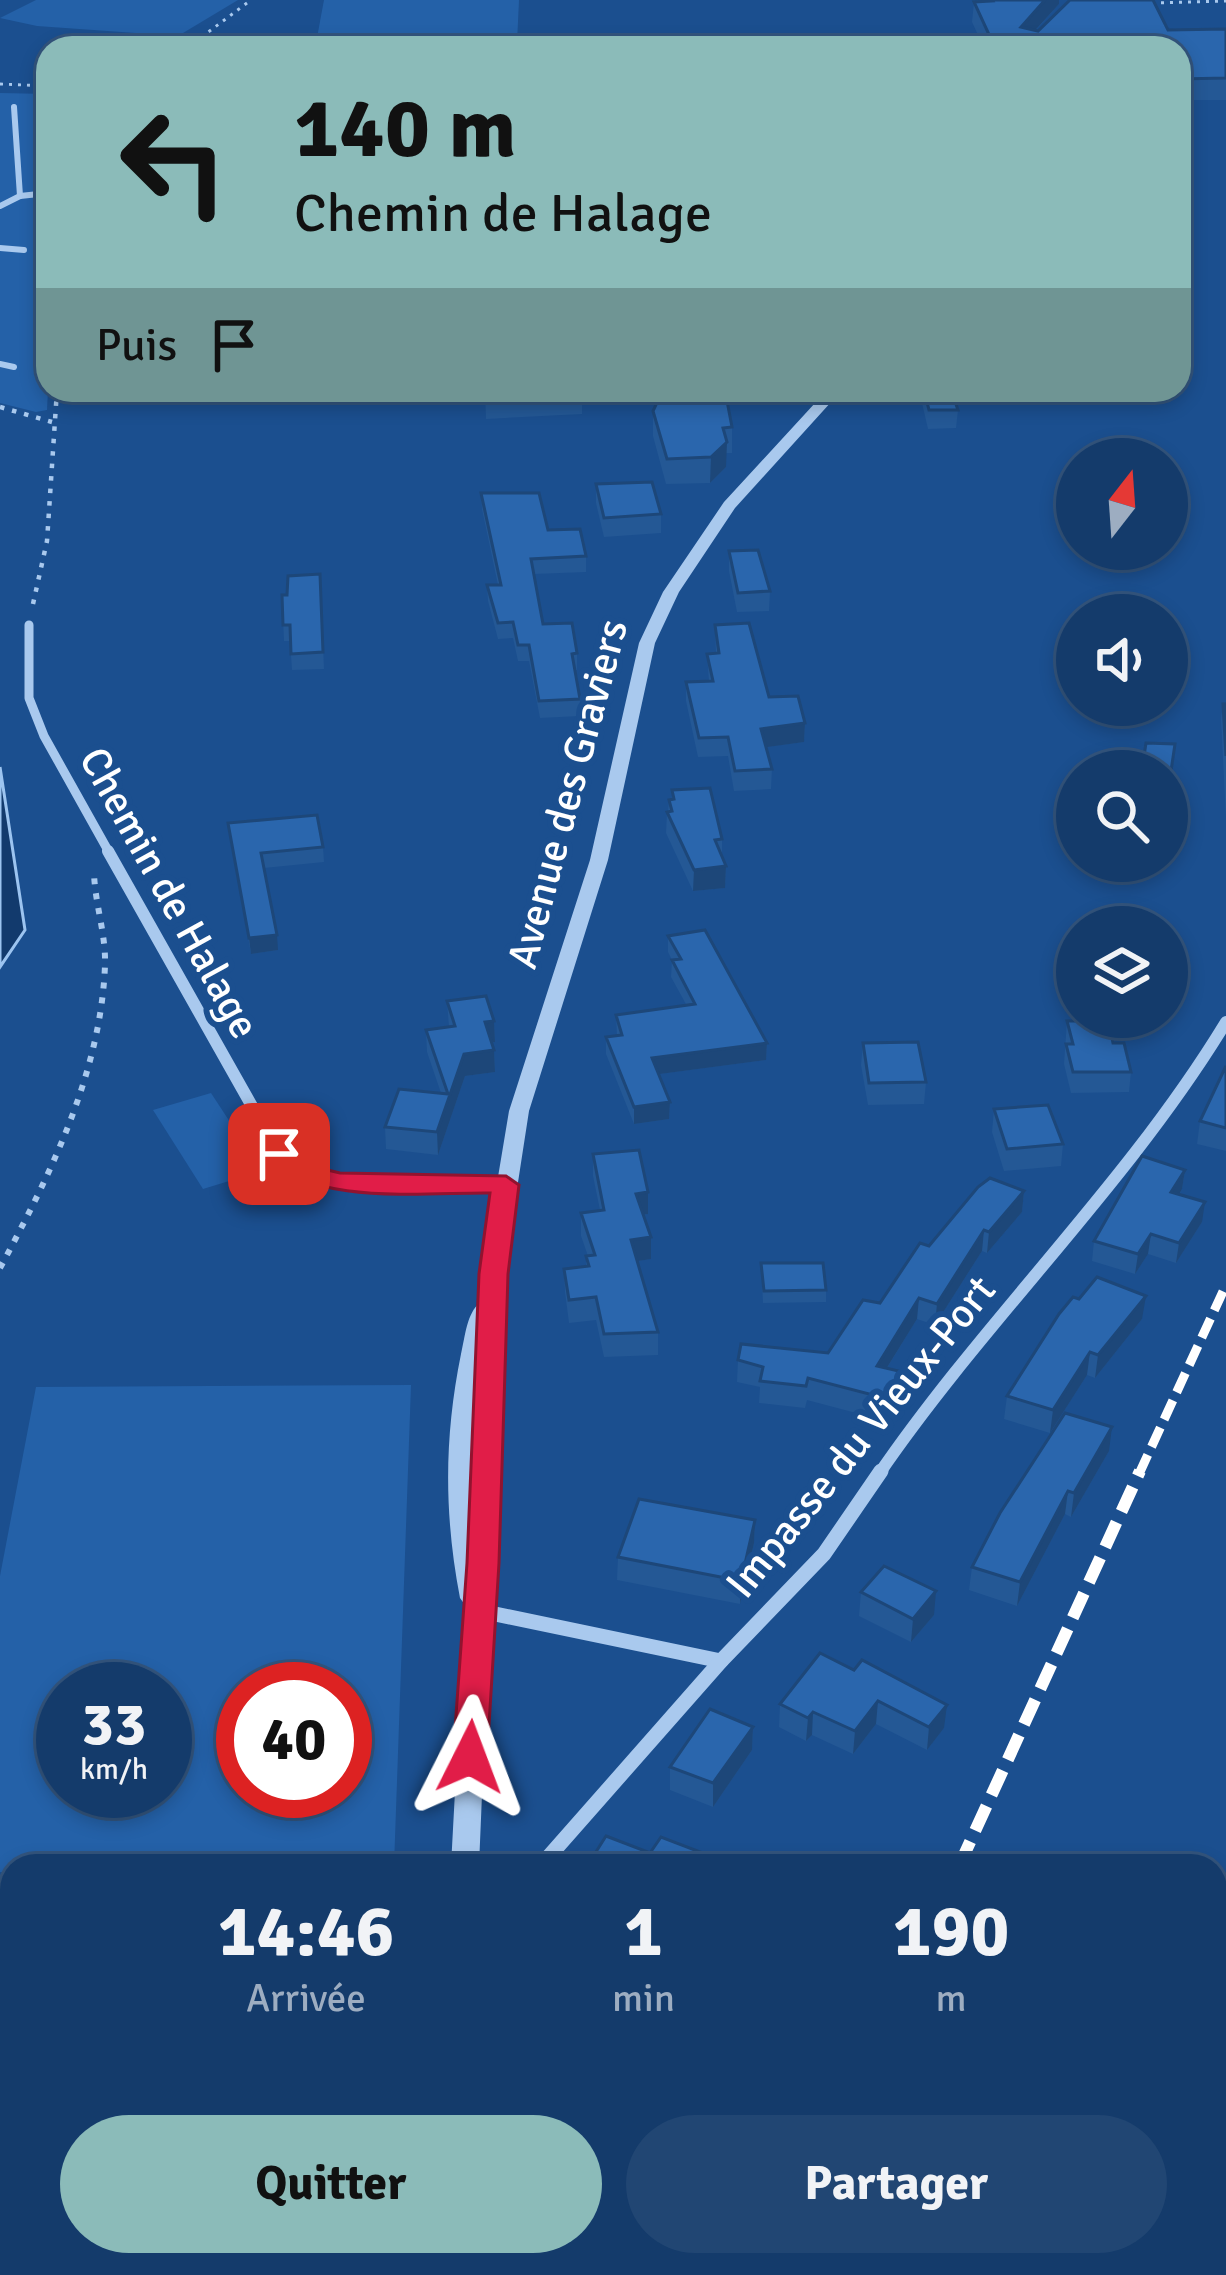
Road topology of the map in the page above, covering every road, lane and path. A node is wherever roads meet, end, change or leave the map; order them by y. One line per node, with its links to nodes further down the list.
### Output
1 (251, 0): 4 (path)
2 (1226, 2): 3 (path)
3 (1136, 4)
4 (203, 36)
5 (0, 84): 6 (path)
6 (36, 86)
7 (14, 107): 9 (lane)
8 (36, 194): 9 (lane)
9 (20, 196): 10 (lane)
10 (0, 206)
11 (0, 248): 12 (lane)
12 (24, 250)
13 (0, 364): 14 (lane)
14 (14, 367)
15 (55, 402): 18 (path)
16 (824, 402): 22 (street, Avenue des Graviers)
17 (0, 407): 18 (path)
18 (52, 422): 19 (path)
19 (29, 625): 20 (street, Chemin de Halage)
20 (103, 841): 22 (street, Chemin de Halage); 23 (path)
21 (1226, 1022): 25 (street, Impasse du Vieux-Port)
22 (506, 1185): 24 (street, Avenue des Graviers)
23 (0, 1268)
24 (476, 1610): 25 (street); 26 (street, Avenue des Graviers)
25 (722, 1660): 27 (street, Impasse du Vieux-Port)
26 (466, 1854)
27 (551, 1854)

